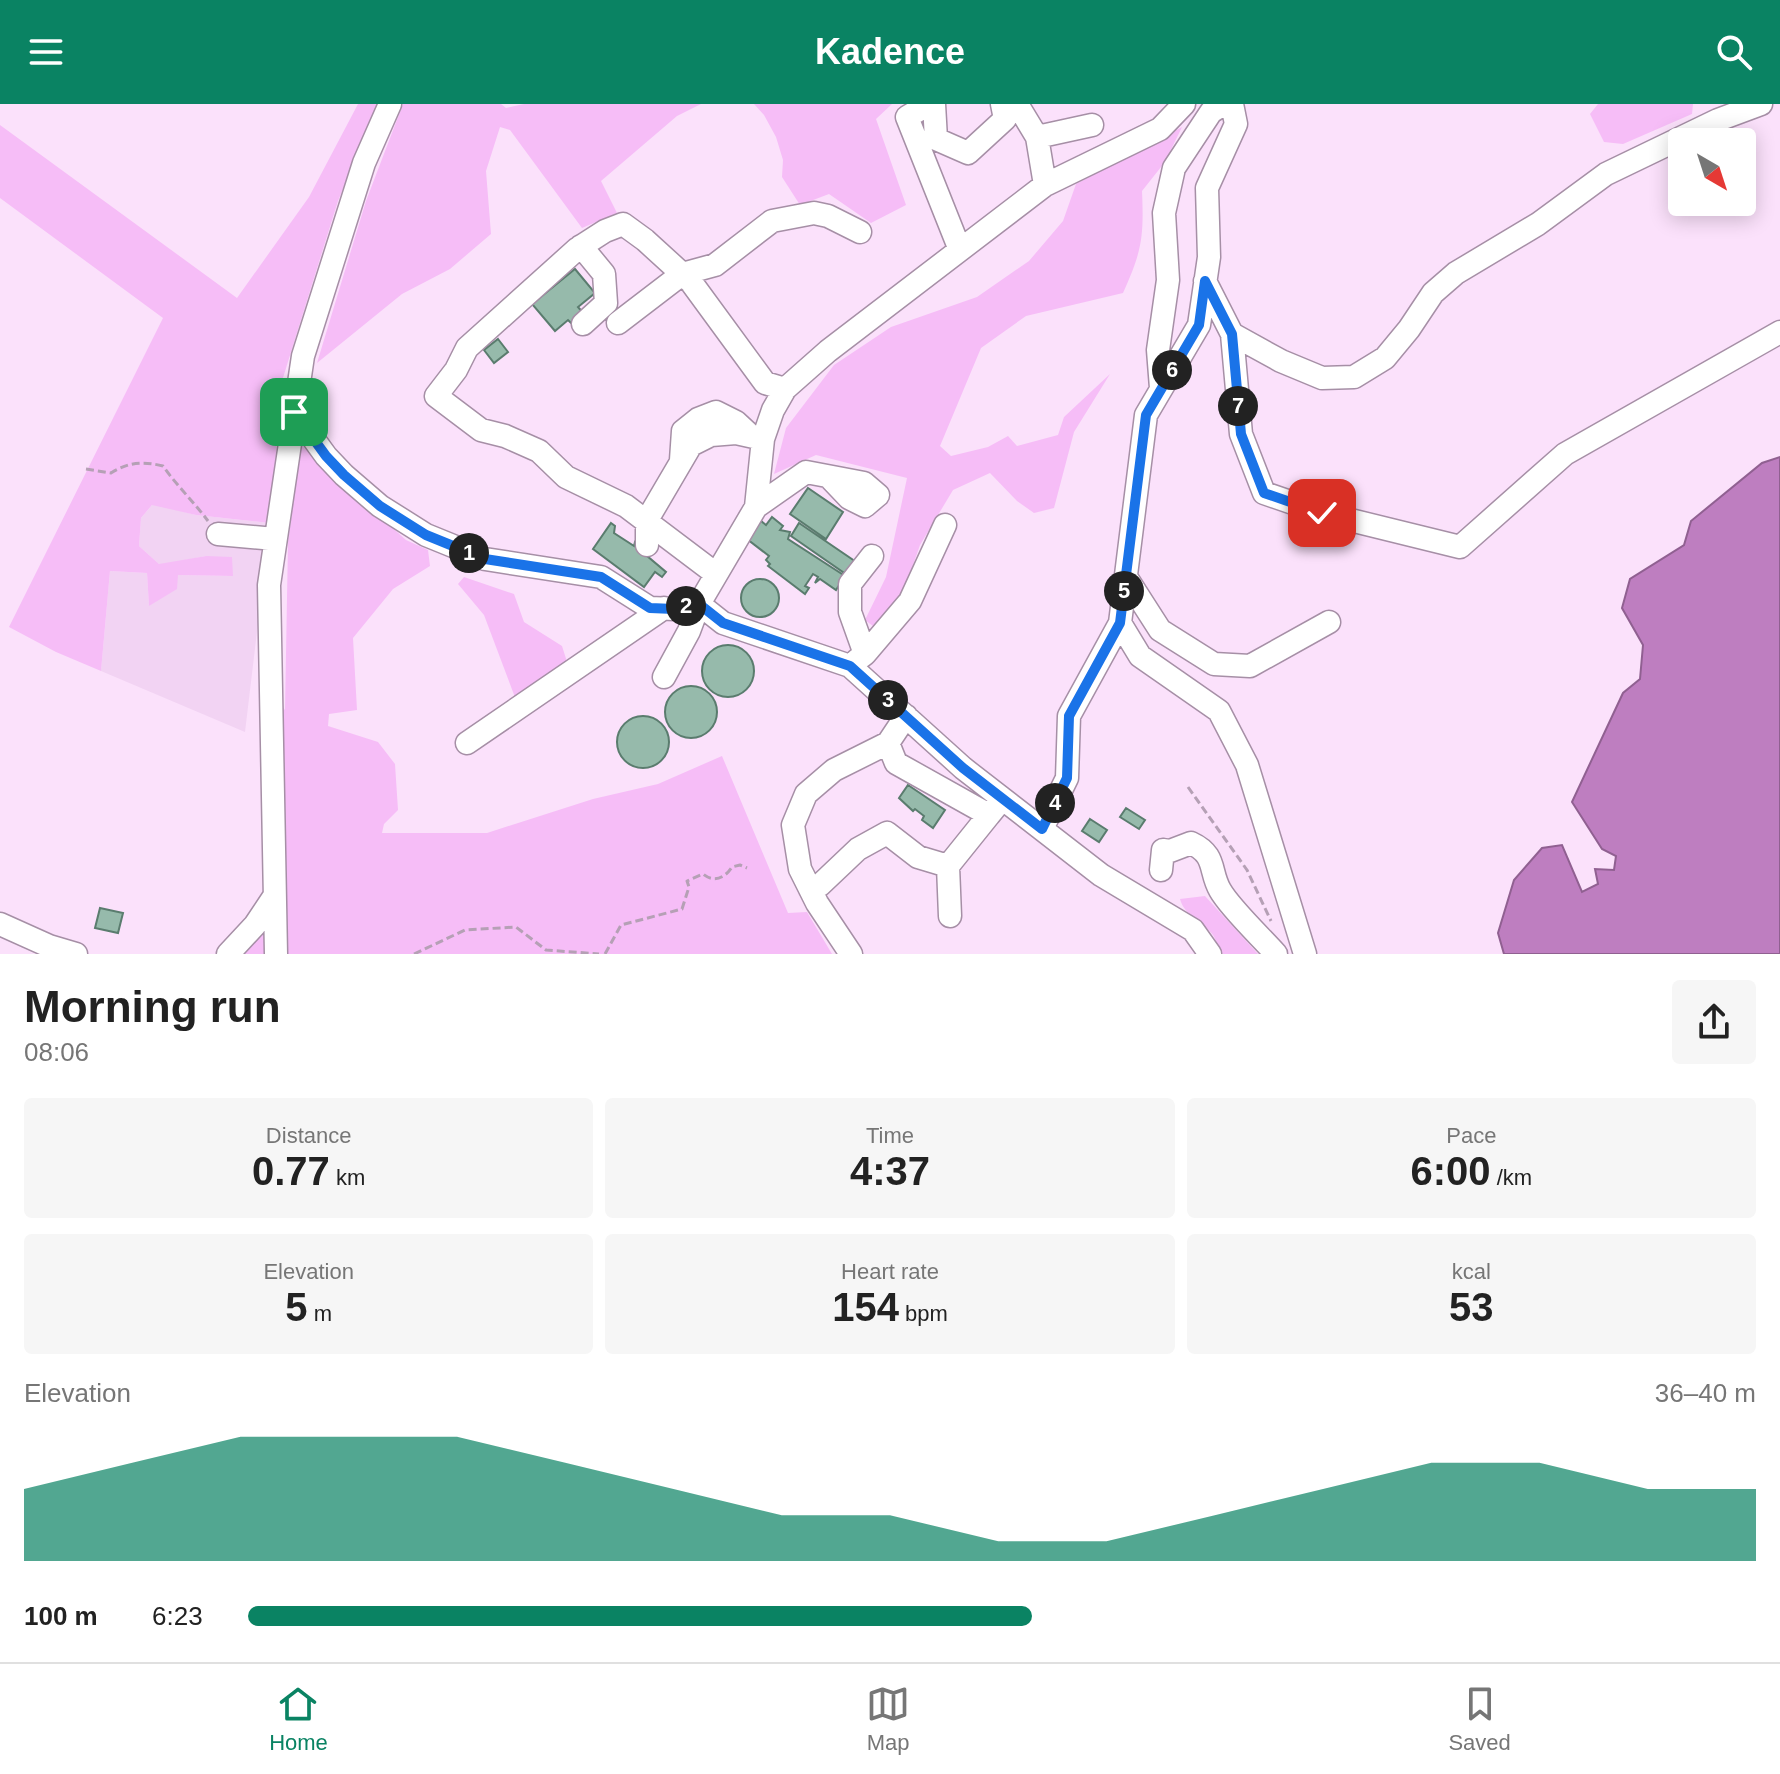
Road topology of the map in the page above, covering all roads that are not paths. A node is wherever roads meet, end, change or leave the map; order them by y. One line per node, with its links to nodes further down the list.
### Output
1 (390, 104): 23 (street)
2 (932, 104): 3 (street); 14 (street)
3 (1002, 104)
4 (1017, 104): 10 (street)
5 (1184, 104): 11 (street)
6 (1224, 104): 22 (street)
7 (1232, 104): 16 (street)
8 (1761, 104): 20 (street)
9 (1092, 125): 10 (street)
10 (1037, 137): 11 (street)
11 (1045, 185): 14 (street)
12 (860, 232): 15 (street)
13 (581, 246): 15 (street); 18 (street); 27 (street)
14 (960, 250): 21 (street)
15 (682, 274): 17 (street); 21 (street)
16 (1205, 281): 20 (street); 22 (street)
17 (618, 323)
18 (583, 324)
19 (1780, 332): 20 (street)
20 (1232, 334)
21 (785, 389): 24 (street)
22 (1161, 390): 34 (street)
23 (294, 412): 30 (street); 36 (street)
24 (757, 438): 26 (street); 27 (street)
25 (829, 477): 26 (street)
26 (756, 507): 33 (street)
27 (647, 520): 31 (street); 33 (street)
28 (945, 525): 39 (street)
29 (218, 534): 30 (street)
30 (275, 539): 49 (street)
31 (647, 545)
32 (872, 556): 39 (street)
33 (716, 574): 35 (street)
34 (1126, 577): 37 (street); 38 (street)
35 (699, 604): 36 (street); 39 (street); 40 (street)
36 (664, 608): 42 (street)
37 (1329, 622)
38 (1120, 623): 45 (street); 58 (street)
39 (858, 660): 41 (street)
40 (664, 677)
41 (906, 716): 43 (street); 44 (street)
42 (467, 743)
43 (888, 743): 44 (street); 48 (street)
44 (995, 807): 45 (street); 46 (street)
45 (1042, 829): 56 (street)
46 (948, 866): 48 (street); 50 (street)
47 (1161, 870): 57 (street)
48 (810, 889): 55 (street)
49 (273, 898): 53 (street); 54 (street)
50 (950, 916)
51 (0, 924): 52 (street)
52 (76, 954)
53 (228, 954)
54 (276, 954)
55 (851, 954)
56 (1210, 954)
57 (1276, 954)
58 (1305, 954)

